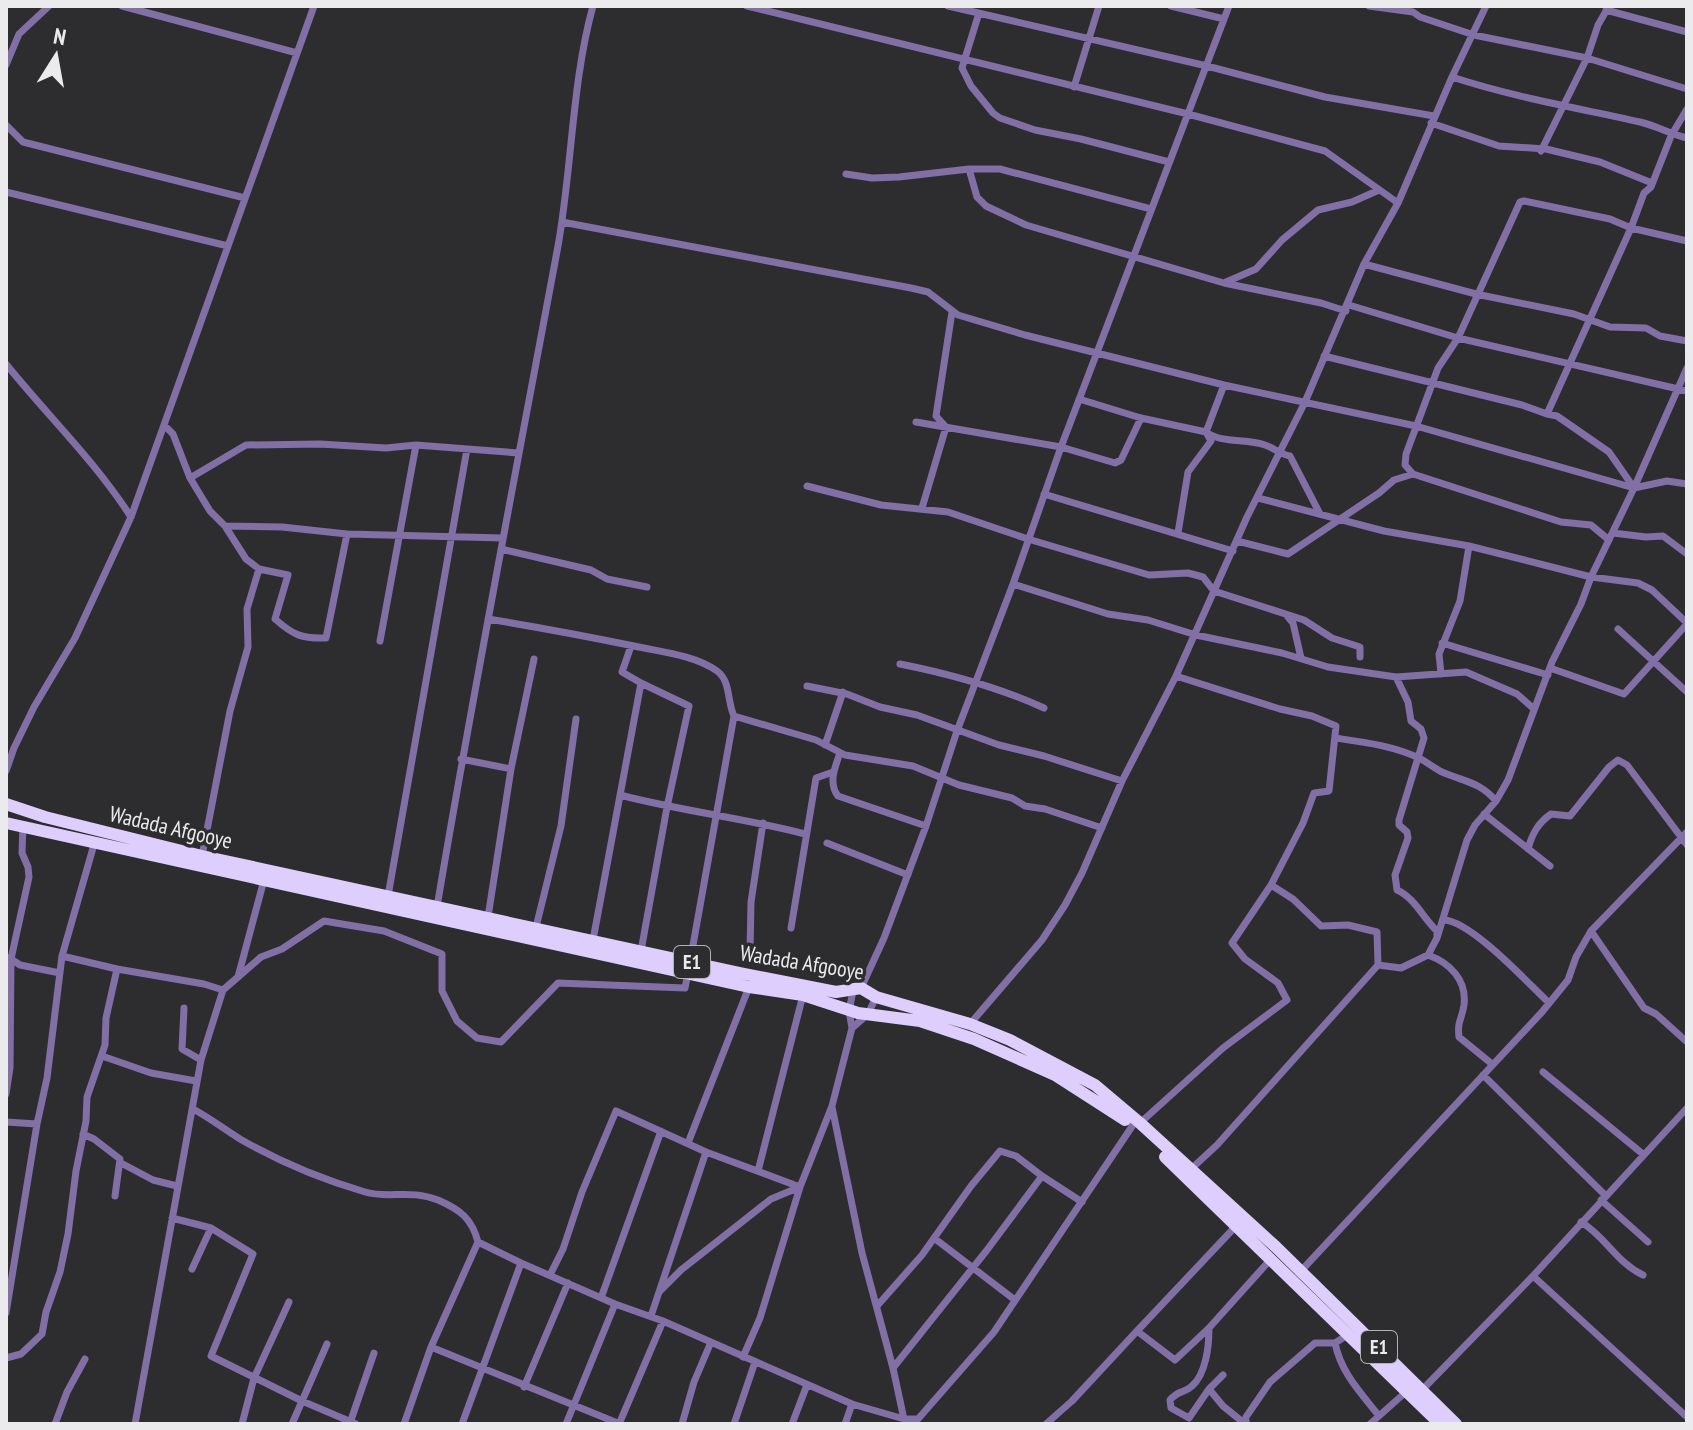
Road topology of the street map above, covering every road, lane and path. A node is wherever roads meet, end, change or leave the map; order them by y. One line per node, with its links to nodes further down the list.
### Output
1 (49, 6): 22 (street)
2 (122, 6): 12 (street)
3 (314, 6): 19 (street)
4 (593, 6): 44 (street)
5 (747, 6): 21 (street)
6 (948, 6): 14 (street)
7 (1099, 6): 18 (street)
8 (1171, 6): 15 (street)
9 (1229, 6): 15 (street)
10 (1369, 6): 17 (street)
11 (1486, 6): 17 (street)
12 (144, 8): 19 (street)
13 (1608, 8): 16 (street); 20 (street)
14 (979, 13): 18 (street); 21 (street)
15 (1224, 19): 23 (street)
16 (1687, 32)
17 (1474, 35): 20 (street); 24 (street)
18 (1089, 39): 23 (street); 25 (street)
19 (297, 53): 41 (street)
20 (1587, 58): 26 (street); 27 (street)
21 (964, 60): 25 (street); 35 (street)
22 (6, 65)
23 (1207, 66): 29 (street); 30 (street)
24 (1452, 77): 27 (street); 30 (street)
25 (1074, 87): 29 (street)
26 (1687, 89)
27 (1565, 104): 32 (street); 34 (street)
28 (1687, 109): 32 (street)
29 (1188, 114): 35 (street); 39 (street)
30 (1433, 120): 34 (street); 42 (street)
31 (6, 125): 41 (street)
32 (1671, 136): 33 (street); 38 (street)
33 (1687, 138)
34 (1541, 151): 38 (street)
35 (1169, 162): 43 (street)
36 (969, 169): 37 (street); 43 (street); 48 (street)
37 (846, 174)
38 (1652, 183): 45 (street)
39 (1379, 190): 42 (street); 50 (street)
40 (6, 192): 47 (street)
41 (245, 198): 47 (street)
42 (1398, 203): 49 (street)
43 (1151, 209): 48 (street)
44 (562, 222): 53 (street); 78 (street)
45 (1631, 228): 46 (street); 51 (street); 54 (street)
46 (1687, 241)
47 (228, 246): 71 (street)
48 (1132, 257): 50 (street); 57 (street)
49 (1364, 264): 51 (street); 52 (street)
50 (1224, 283): 52 (street)
51 (1476, 294): 54 (street); 55 (street)
52 (1347, 308): 55 (street); 58 (street)
53 (952, 312): 57 (street); 73 (street)
54 (1591, 320): 56 (street); 60 (street)
55 (1458, 338): 60 (street); 62 (street)
56 (1687, 341)
57 (1096, 351): 63 (street); 66 (street)
58 (1324, 356): 62 (street); 67 (street)
59 (6, 364): 89 (street)
60 (1571, 365): 64 (street); 68 (street)
61 (1687, 368): 64 (street)
62 (1432, 382): 68 (street); 72 (street)
63 (1224, 385): 67 (street); 74 (street)
64 (1677, 389): 65 (street); 84 (street)
65 (1687, 391)
66 (1079, 399): 69 (street); 76 (street)
67 (1305, 402): 72 (street); 79 (street)
68 (1547, 414): 84 (street)
69 (1141, 418): 74 (street); 76 (street)
70 (916, 422): 73 (street)
71 (164, 425): 81 (street); 89 (street)
72 (1416, 426): 80 (street); 84 (street)
73 (946, 427): 76 (street); 87 (street)
74 (1206, 432): 79 (street); 92 (street)
75 (416, 445): 77 (street); 81 (street); 94 (street)
76 (1061, 447): 85 (street)
77 (467, 449): 78 (street); 96 (street)
78 (519, 453): 97 (street)
79 (1279, 453): 86 (street); 88 (street)
80 (1413, 474): 90 (street); 95 (street)
81 (190, 478): 91 (street)
82 (1687, 484): 84 (street)
83 (807, 486): 87 (street)
84 (1634, 488): 95 (street)
85 (1044, 494): 92 (street); 98 (street)
86 (1258, 498): 88 (street); 99 (street)
87 (922, 508): 98 (street)
88 (1320, 514): 90 (street)
89 (131, 517): 142 (street)
90 (1341, 519): 99 (street); 100 (street)
91 (225, 526): 93 (street); 104 (street)
92 (1178, 533): 102 (street)
93 (347, 534): 94 (street); 104 (street)
94 (399, 535): 96 (street); 114 (street)
95 (1611, 536): 103 (street); 105 (street)
96 (452, 537): 97 (street); 167 (street)
97 (503, 538): 101 (street)
98 (1028, 539): 106 (street); 108 (street)
99 (1237, 541): 102 (street)
100 (1469, 546): 105 (street); 115 (street)
101 (501, 549): 107 (street); 110 (street)
102 (1233, 551): 108 (street)
103 (1687, 554)
104 (259, 569): 162 (street)
105 (1591, 577): 111 (street); 122 (street)
106 (1013, 584): 113 (street); 126 (street)
107 (647, 587)
108 (1214, 591): 109 (street); 113 (street)
109 (1288, 617): 117 (street); 118 (street)
110 (488, 619): 116 (street); 140 (street)
111 (1687, 623): 120 (street)
112 (1618, 629): 120 (street)
113 (1196, 635): 118 (street); 124 (street)
114 (380, 641)
115 (1442, 643): 122 (street); 123 (street)
116 (631, 646): 127 (street); 133 (street)
117 (1360, 657)
118 (1301, 658): 125 (street)
119 (534, 659): 141 (street)
120 (1653, 661): 122 (street); 130 (street)
121 (900, 664): 126 (street)
122 (1549, 672): 132 (street)
123 (1441, 674): 125 (street); 132 (street)
124 (1176, 676): 136 (street); 145 (street)
125 (1396, 677): 139 (street)
126 (976, 682): 131 (street); 135 (street)
127 (641, 683): 146 (street); 149 (street)
128 (807, 686): 129 (street)
129 (843, 692): 135 (street); 137 (street)
130 (1687, 692)
131 (1044, 708)
132 (1534, 709): 147 (street)
133 (734, 716): 137 (street); 150 (street)
134 (576, 719): 171 (street)
135 (957, 731): 144 (street); 145 (street)
136 (1335, 738): 139 (street); 166 (street)
137 (825, 745): 138 (street)
138 (840, 753): 143 (street); 144 (street)
139 (1419, 758): 147 (street); 174 (street)
140 (461, 759): 141 (street); 168 (street)
141 (511, 769): 169 (street)
142 (6, 771)
143 (833, 772): 155 (street); 157 (street)
144 (943, 777): 155 (street); 156 (street)
145 (1122, 781): 156 (street)
146 (620, 795): 149 (street); 175 (street)
147 (1496, 801): 151 (street)
148 (6, 804): 162 (highway, Wadada Afgooye / E1)
149 (667, 807): 150 (street); 176 (street)
150 (715, 813): 153 (street); 182 (street)
151 (1484, 814): 161 (street); 170 (street)
152 (6, 823): 154 (highway, Wadada Afgooye / E1)
153 (763, 823): 157 (street); 177 (street)
154 (23, 825): 159 (highway, Wadada Afgooye / E1); 180 (street)
155 (926, 826): 164 (street)
156 (1102, 828): 195 (street)
157 (805, 834): 172 (street)
158 (1685, 838): 161 (street); 173 (street)
159 (95, 841): 165 (highway, Wadada Afgooye / E1); 179 (street)
160 (827, 843): 164 (street)
161 (1528, 849): 163 (street)
162 (202, 856): 167 (highway, Wadada Afgooye / E1)
163 (1550, 866)
164 (908, 875): 188 (street)
165 (264, 880): 182 (highway, Wadada Afgooye / E1); 185 (street)
166 (1271, 885): 181 (street); 211 (street)
167 (388, 896): 168 (highway, Wadada Afgooye / E1)
168 (437, 907): 169 (highway, Wadada Afgooye / E1)
169 (488, 917): 171 (highway, Wadada Afgooye / E1)
170 (1444, 920): 174 (street); 191 (street)
171 (536, 927): 175 (highway, Wadada Afgooye / E1)
172 (791, 928)
173 (1591, 931): 191 (street); 197 (street)
174 (1437, 938): 178 (street)
175 (593, 940): 176 (highway, Wadada Afgooye / E1)
176 (641, 951): 182 (highway, Wadada Afgooye / E1)
177 (750, 951)
178 (1428, 955): 181 (street); 200 (street)
179 (62, 956): 183 (street); 184 (street)
180 (8, 958): 184 (street); 201 (street)
181 (1378, 965): 218 (street)
182 (689, 967): 185 (street); 186 (highway, Wadada Afgooye / E1); 188 (highway, Wadada Afgooye / E1)
183 (117, 969): 187 (street); 198 (street)
184 (60, 973): 210 (street)
185 (238, 977): 187 (street)
186 (749, 987): 189 (highway, Wadada Afgooye / E1); 214 (street)
187 (223, 990): 199 (street)
188 (857, 990): 190 (highway, Wadada Afgooye / E1); 193 (street)
189 (803, 995): 193 (highway, Wadada Afgooye / E1); 219 (street)
190 (876, 997): 194 (street); 195 (highway, Wadada Afgooye / E1)
191 (1549, 1003): 200 (street)
192 (184, 1008): 199 (street)
193 (849, 1011): 194 (highway, Wadada Afgooye / E1); 196 (street)
194 (868, 1014): 196 (street); 211 (highway, Wadada Afgooye / E1)
195 (970, 1024): 211 (highway, Wadada Afgooye / E1)
196 (852, 1028): 206 (street)
197 (1687, 1042)
198 (102, 1056): 204 (street); 213 (street)
199 (201, 1060): 204 (street)
200 (1492, 1064): 203 (street)
201 (8, 1067): 205 (street)
202 (1543, 1072): 216 (street)
203 (1483, 1075): 224 (street); 239 (street)
204 (196, 1081): 208 (street)
205 (6, 1094)
206 (832, 1106): 222 (street); 249 (street)
207 (1687, 1108): 216 (street)
208 (193, 1109): 221 (street); 231 (street)
209 (6, 1122): 210 (street)
210 (37, 1124): 234 (street)
211 (1137, 1124): 218 (highway, Wadada Afgooye / E1); 225 (street); 228 (highway, Wadada Afgooye / E1)
212 (661, 1131): 214 (street); 240 (street); 245 (street)
213 (83, 1134): 217 (street); 262 (street)
214 (688, 1143): 215 (street)
215 (706, 1152): 219 (street); 244 (street)
216 (1644, 1155): 224 (street)
217 (121, 1163): 221 (street); 223 (street)
218 (1191, 1169): 239 (highway, Wadada Afgooye / E1)
219 (758, 1171): 222 (street)
220 (1042, 1176): 225 (street); 230 (street); 237 (street)
221 (177, 1186): 226 (street)
222 (800, 1187): 244 (street); 261 (street)
223 (115, 1196)
224 (1604, 1198): 227 (street); 232 (street)
225 (1082, 1202): 246 (street)
226 (172, 1218): 229 (street); 282 (street)
227 (1581, 1222): 241 (street); 242 (street)
228 (1236, 1226): 235 (highway, Wadada Afgooye / E1); 254 (street)
229 (211, 1228): 238 (street); 268 (street)
230 (934, 1238): 237 (street); 249 (street)
231 (478, 1242): 236 (street); 259 (street)
232 (1648, 1242)
233 (6, 1254): 234 (street)
234 (16, 1257): 250 (street)
235 (1270, 1260): 253 (street); 255 (highway, Wadada Afgooye / E1)
236 (521, 1263): 240 (street); 266 (street)
237 (973, 1268): 246 (street); 265 (street)
238 (192, 1269)
239 (1301, 1271): 272 (highway, Wadada Afgooye / E1)
240 (550, 1275): 243 (street)
241 (1643, 1275)
242 (1533, 1276): 272 (street); 277 (street)
243 (568, 1283): 245 (street); 270 (street)
244 (660, 1291): 251 (street)
245 (601, 1298): 248 (street)
246 (1015, 1300): 279 (street)
247 (289, 1302): 268 (street)
248 (615, 1304): 251 (street); 276 (street)
249 (877, 1306): 265 (street)
250 (6, 1313)
251 (651, 1316): 252 (street)
252 (663, 1321): 256 (street); 288 (street)
253 (1209, 1328): 254 (street); 271 (street)
254 (1137, 1331): 293 (street)
255 (1349, 1334): 257 (street); 273 (highway, Wadada Afgooye / E1)
256 (711, 1342): 261 (street); 289 (street)
257 (1335, 1343): 278 (street); 294 (street)
258 (327, 1344): 274 (street)
259 (431, 1347): 266 (street); 285 (street)
260 (374, 1353): 280 (street)
261 (743, 1357): 264 (street)
262 (6, 1358)
263 (85, 1359): 281 (street)
264 (755, 1362): 269 (street); 290 (street)
265 (893, 1368): 279 (street)
266 (481, 1369): 270 (street); 286 (street)
267 (1223, 1375): 271 (street)
268 (254, 1378): 274 (street); 283 (street)
269 (807, 1385): 275 (street); 291 (street)
270 (524, 1387): 276 (street)
271 (1209, 1389): 294 (street)
272 (1422, 1390): 297 (highway, Wadada Afgooye / E1)
273 (1407, 1391): 278 (street); 296 (highway, Wadada Afgooye / E1)
274 (302, 1401): 280 (street); 284 (street)
275 (852, 1404): 279 (street); 292 (street)
276 (572, 1405): 287 (street); 288 (street)
277 (1686, 1414)
278 (1379, 1416): 295 (street)
279 (904, 1422)
280 (352, 1423)
281 (55, 1424)
282 (135, 1424)
283 (242, 1424)
284 (292, 1424)
285 (404, 1424)
286 (462, 1424)
287 (566, 1424)
288 (619, 1424)
289 (682, 1424)
290 (734, 1424)
291 (792, 1424)
292 (845, 1424)
293 (1046, 1424)
294 (1245, 1424)
295 (1370, 1424)
296 (1440, 1424)
297 (1456, 1424)

